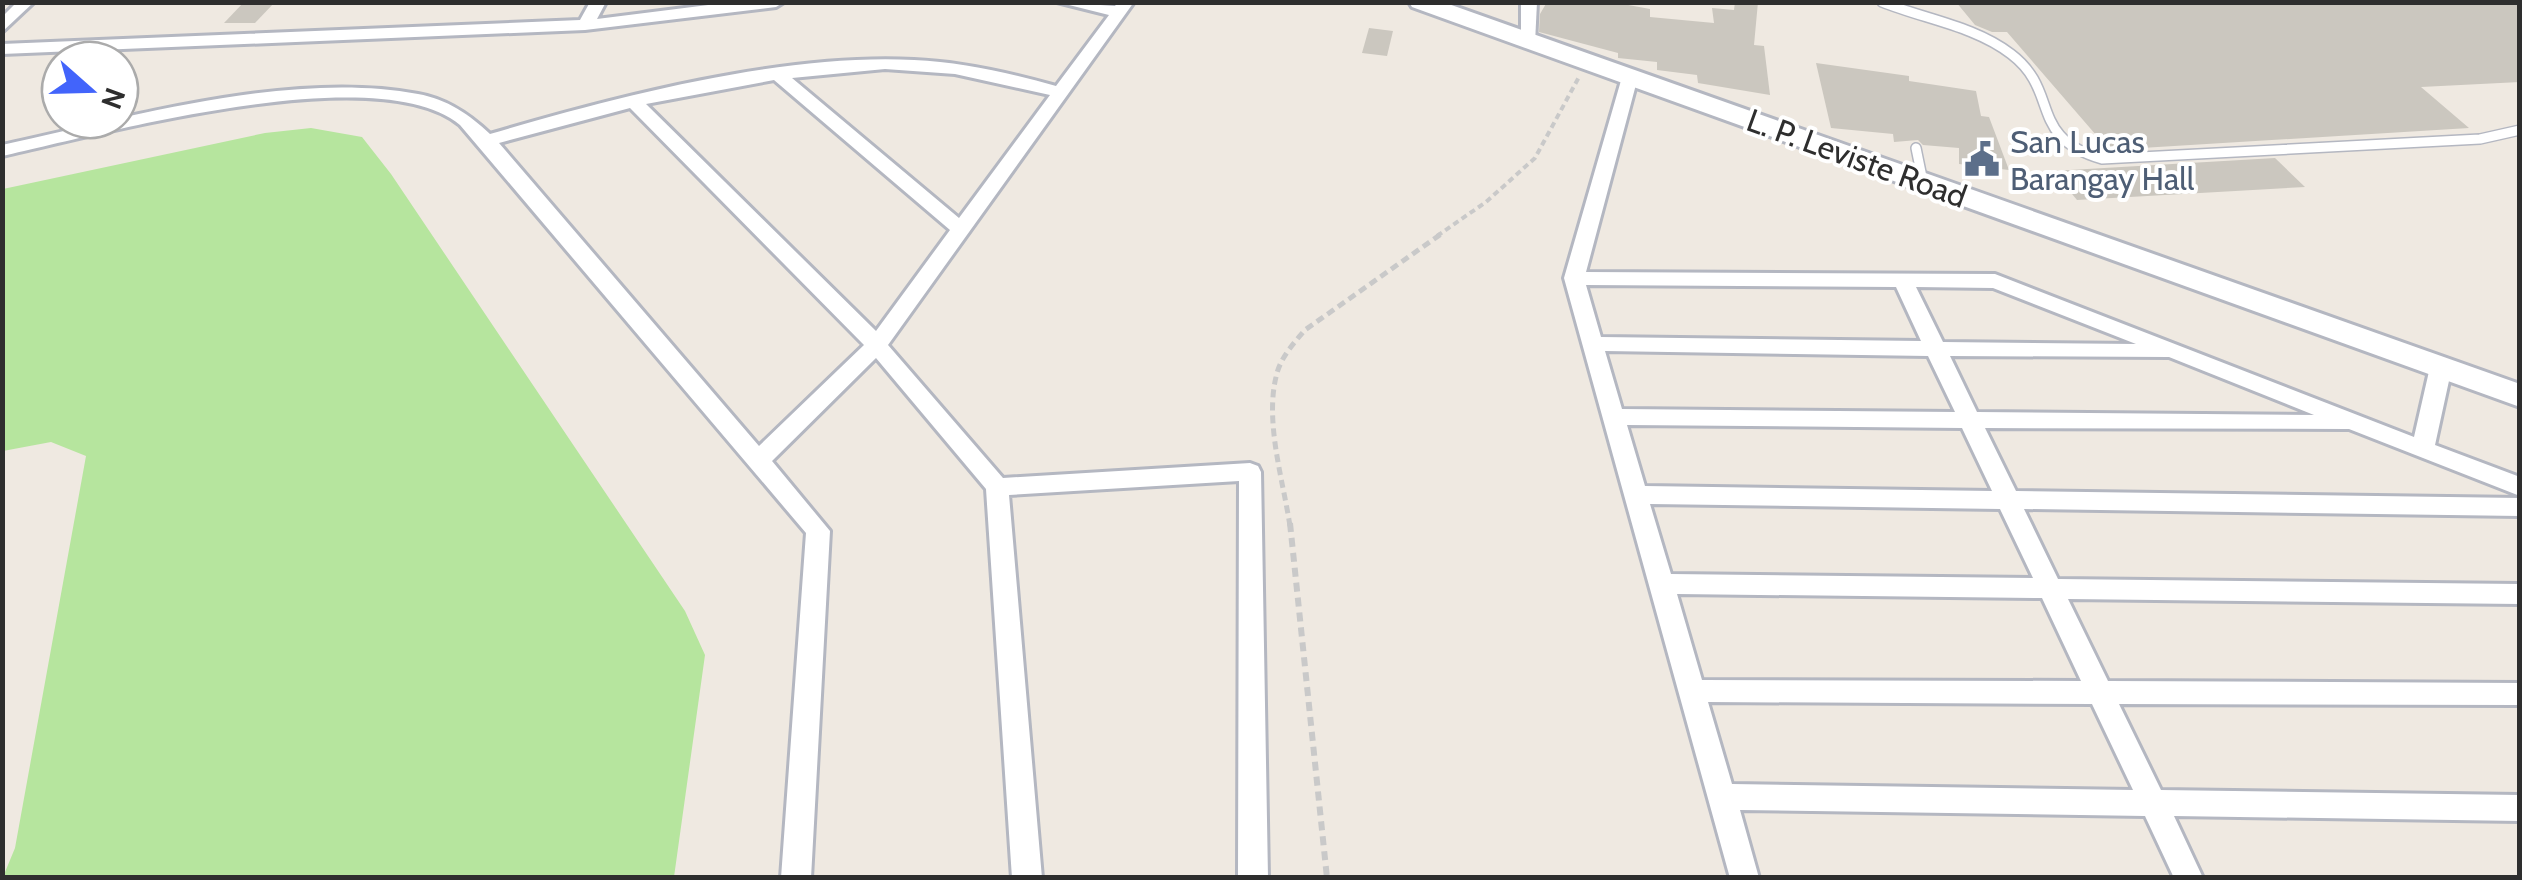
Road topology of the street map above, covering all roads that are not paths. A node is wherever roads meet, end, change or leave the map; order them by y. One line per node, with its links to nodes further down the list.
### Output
1 (26, 2): 10 (street)
2 (598, 2): 9 (street)
3 (776, 2): 9 (street)
4 (1065, 2): 8 (street)
5 (1420, 2): 11 (main road, L. P. Leviste Road)
6 (1530, 2): 11 (street)
7 (1882, 2): 17 (lane)
8 (1123, 7): 15 (street)
9 (585, 25): 12 (street)
10 (2, 27)
11 (1529, 40): 14 (main road, L. P. Leviste Road)
12 (2, 49)
13 (778, 75): 15 (street); 16 (street); 22 (street)
14 (1630, 76): 21 (main road, L. P. Leviste Road); 23 (street)
15 (1061, 93): 22 (street)
16 (632, 100): 18 (street); 26 (street)
17 (2520, 130)
18 (486, 141): 20 (street); 35 (street)
19 (1916, 148): 21 (lane)
20 (2, 151)
21 (1923, 182): 29 (main road, L. P. Leviste Road)
22 (960, 228): 26 (street)
23 (1574, 278): 24 (street); 25 (street)
24 (1903, 281): 27 (street); 28 (street)
25 (1593, 344): 27 (street); 31 (street)
26 (877, 345): 35 (street); 37 (street)
27 (1936, 349): 28 (street); 32 (street)
28 (2177, 352): 33 (street)
29 (2441, 367): 30 (main road, L. P. Leviste Road); 34 (street)
30 (2520, 396)
31 (1614, 418): 32 (street); 38 (street)
32 (1970, 420): 33 (street); 39 (street)
33 (2356, 423): 34 (street)
34 (2423, 449): 36 (street)
35 (760, 458): 50 (street)
36 (2520, 487)
37 (996, 488): 51 (street); 52 (street)
38 (1636, 495): 39 (street); 41 (street)
39 (2008, 500): 40 (street); 42 (street)
40 (2520, 507)
41 (1661, 584): 42 (street); 44 (street)
42 (2050, 588): 43 (street); 45 (street)
43 (2520, 594)
44 (1692, 691): 45 (street); 47 (street)
45 (2100, 692): 46 (street); 48 (street)
46 (2520, 694)
47 (1722, 797): 48 (street); 53 (street)
48 (2153, 803): 49 (street); 54 (street)
49 (2520, 808)
50 (796, 878)
51 (1026, 878)
52 (1253, 878)
53 (1744, 878)
54 (2188, 878)

